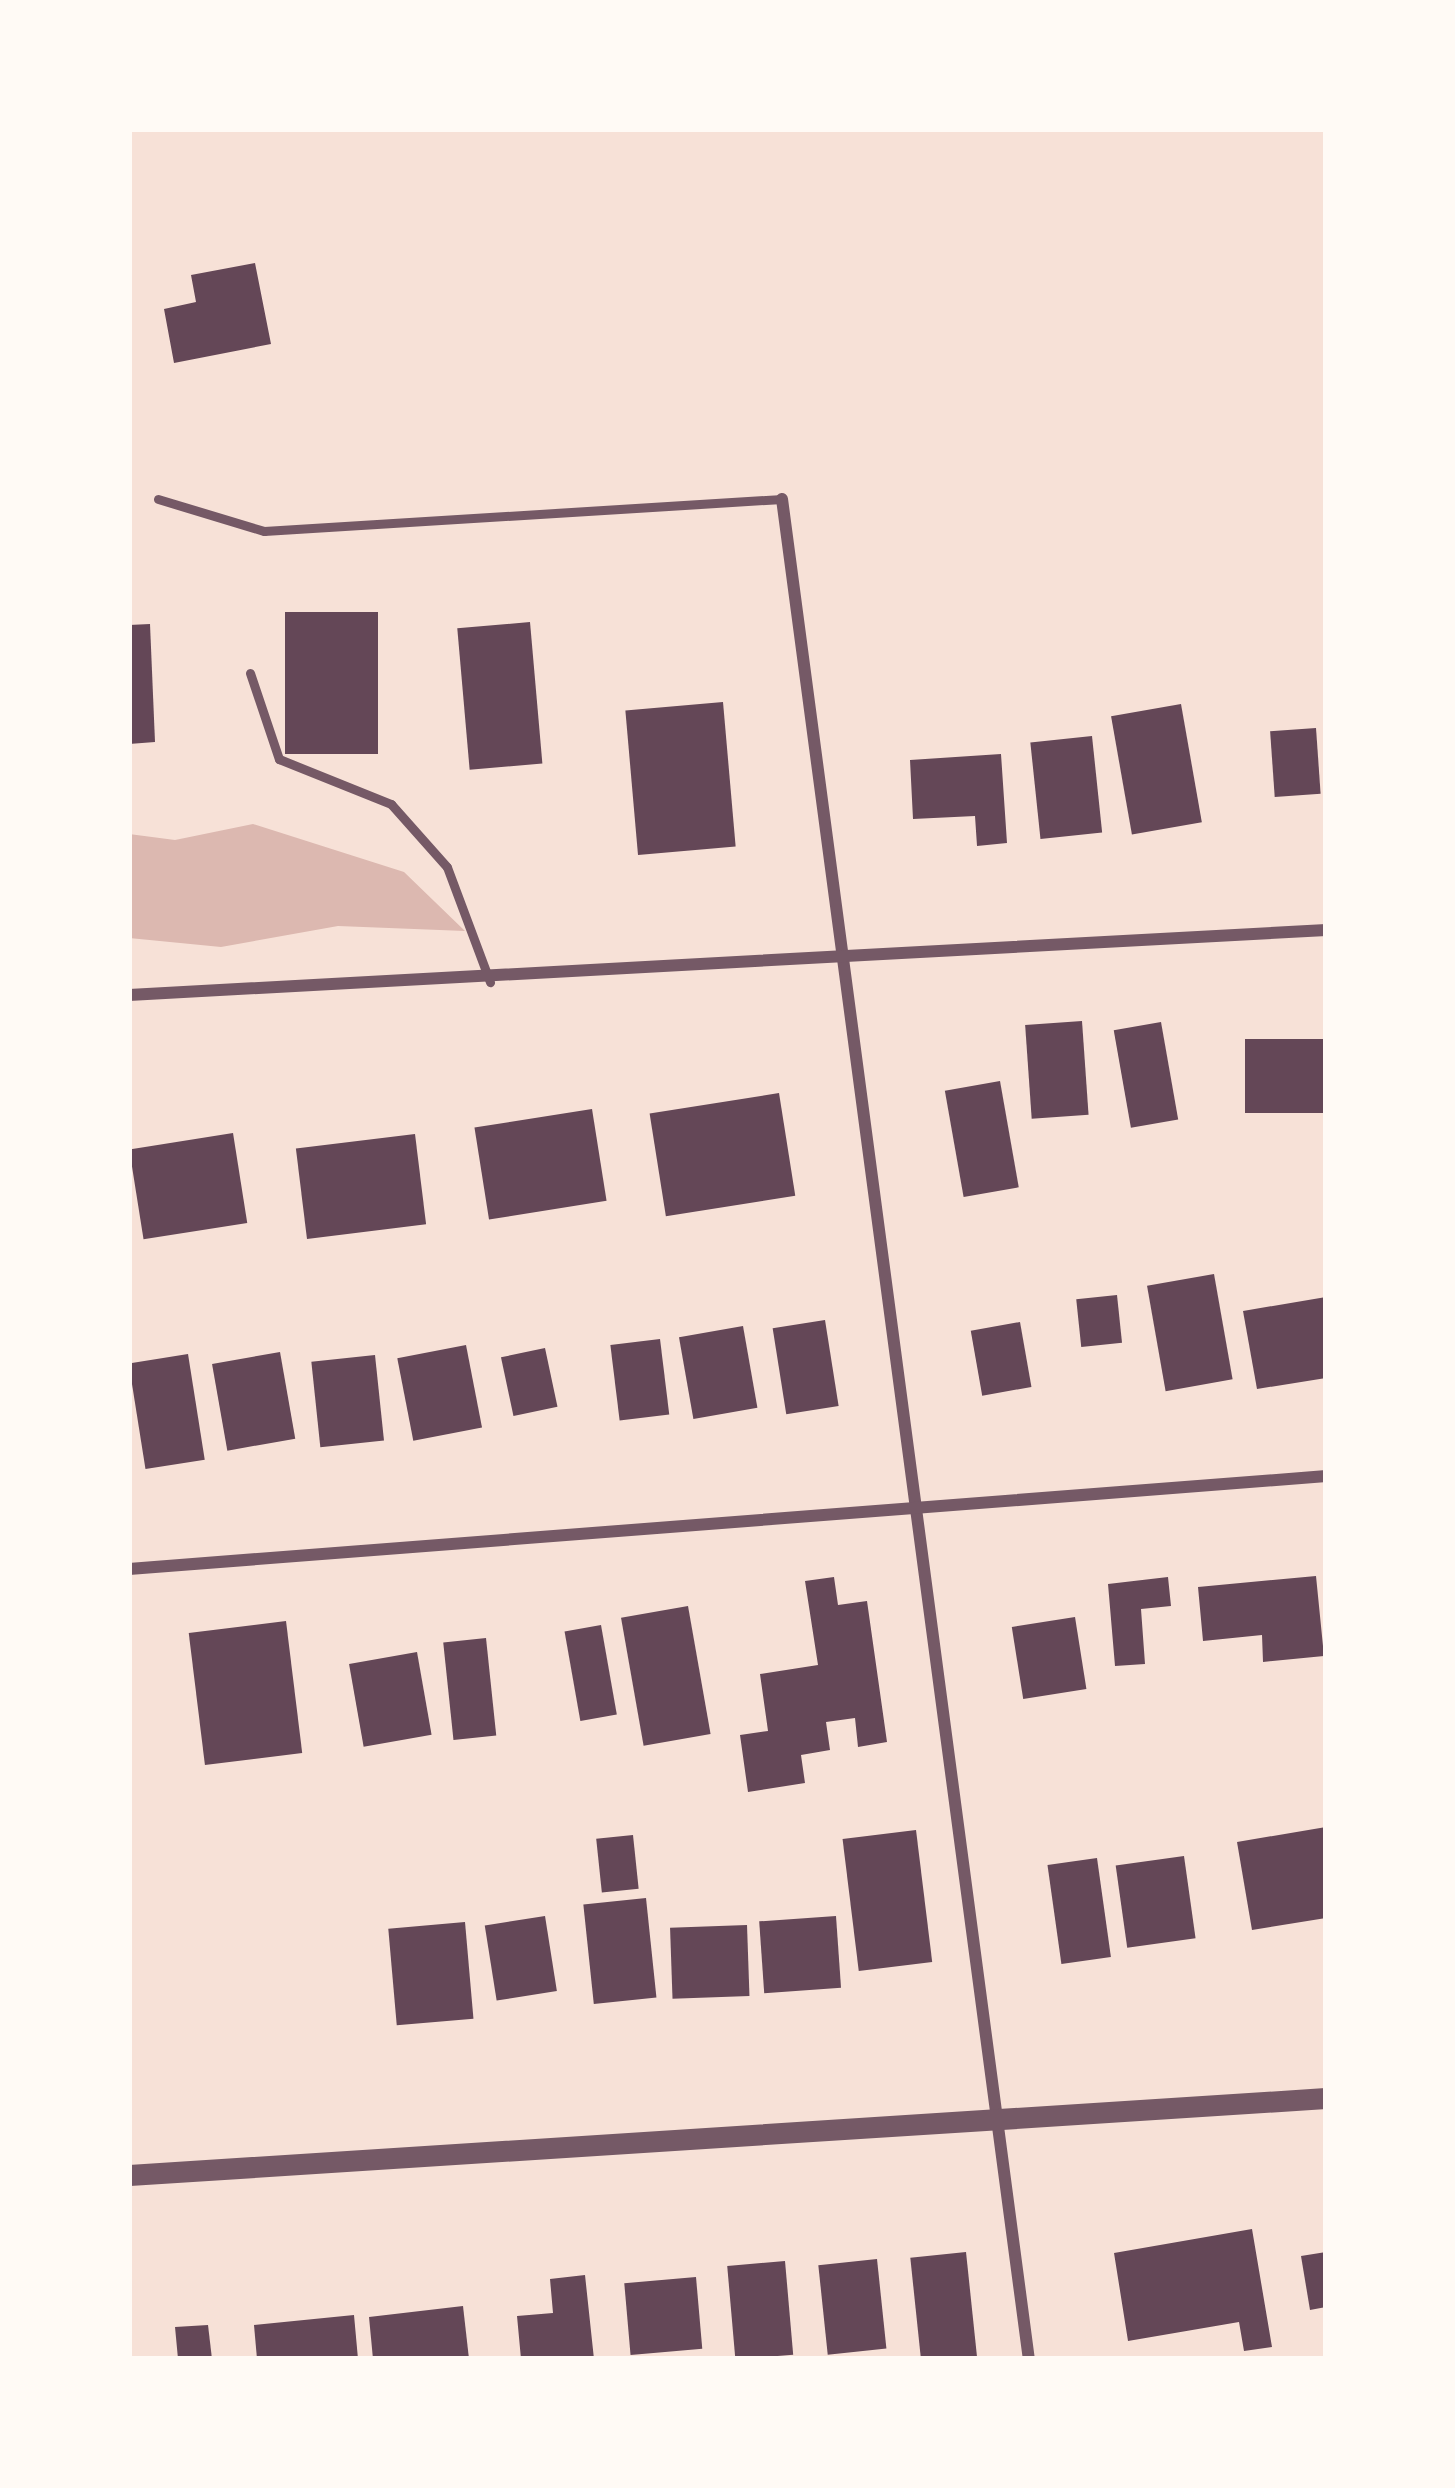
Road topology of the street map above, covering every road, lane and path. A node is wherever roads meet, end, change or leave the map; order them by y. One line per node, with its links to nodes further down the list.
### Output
1 (158, 499): 2 (lane)
2 (782, 499): 5 (street)
3 (250, 673): 6 (lane)
4 (1326, 930): 5 (street)
5 (839, 965): 6 (street); 9 (street)
6 (490, 982): 7 (street)
7 (129, 995)
8 (1326, 1476): 9 (street)
9 (911, 1506): 10 (street); 12 (street)
10 (129, 1569)
11 (1326, 2098): 12 (street)
12 (999, 2119): 13 (street); 14 (street)
13 (129, 2175)
14 (1029, 2359)

